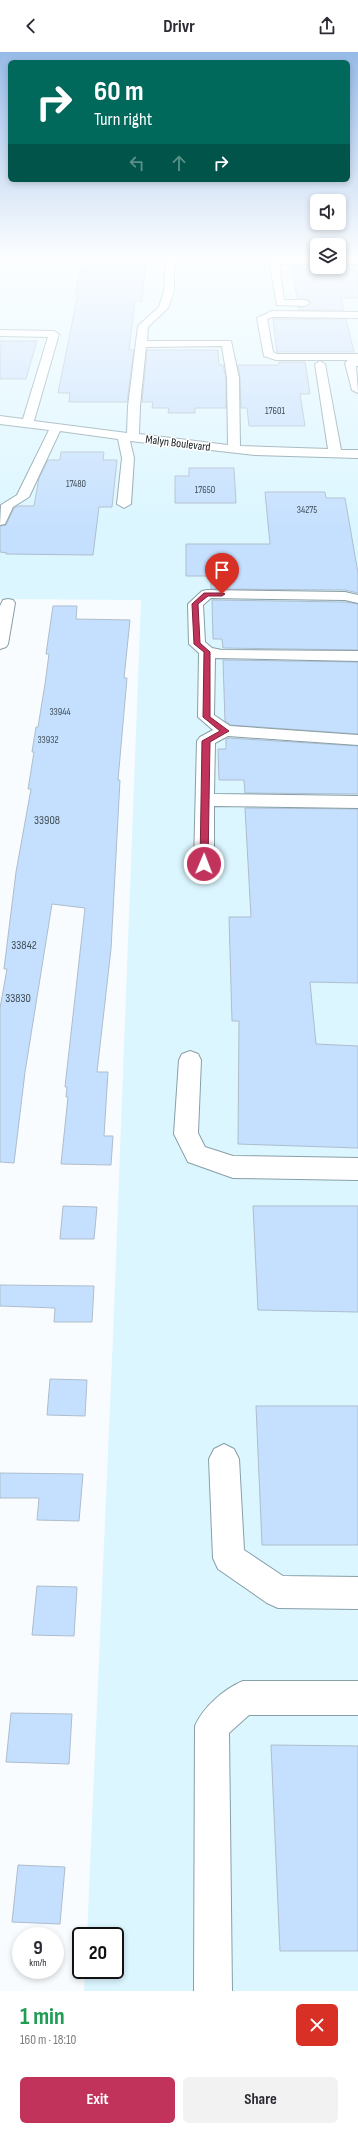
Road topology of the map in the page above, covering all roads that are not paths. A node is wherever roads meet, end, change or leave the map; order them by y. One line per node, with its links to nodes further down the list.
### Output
1 (50, 348): 10 (street)
2 (140, 348): 12 (street)
3 (228, 348): 13 (street)
4 (267, 348): 5 (street)
5 (358, 357)
6 (358, 363): 8 (street)
7 (320, 364): 14 (street)
8 (358, 390)
9 (0, 420): 10 (street, Malyn Boulevard)
10 (28, 424): 11 (street, Malyn Boulevard)
11 (56, 427): 12 (street, Malyn Boulevard); 17 (street)
12 (128, 437): 13 (street, Malyn Boulevard); 16 (street)
13 (234, 449): 14 (street, Malyn Boulevard)
14 (335, 453): 15 (street, Malyn Boulevard)
15 (358, 454)
16 (124, 504)
17 (0, 521)
18 (358, 599): 21 (street)
19 (8, 603): 20 (street)
20 (0, 644)
21 (207, 652): 22 (street); 23 (street)
22 (358, 656)
23 (225, 731): 24 (street); 25 (street)
24 (358, 740)
25 (205, 800): 26 (street); 27 (street)
26 (358, 802)
27 (204, 864)
28 (190, 1060): 29 (street)
29 (358, 1169)
30 (224, 1459): 31 (street)
31 (358, 1593)
32 (358, 1698): 33 (street)
33 (214, 1991)

